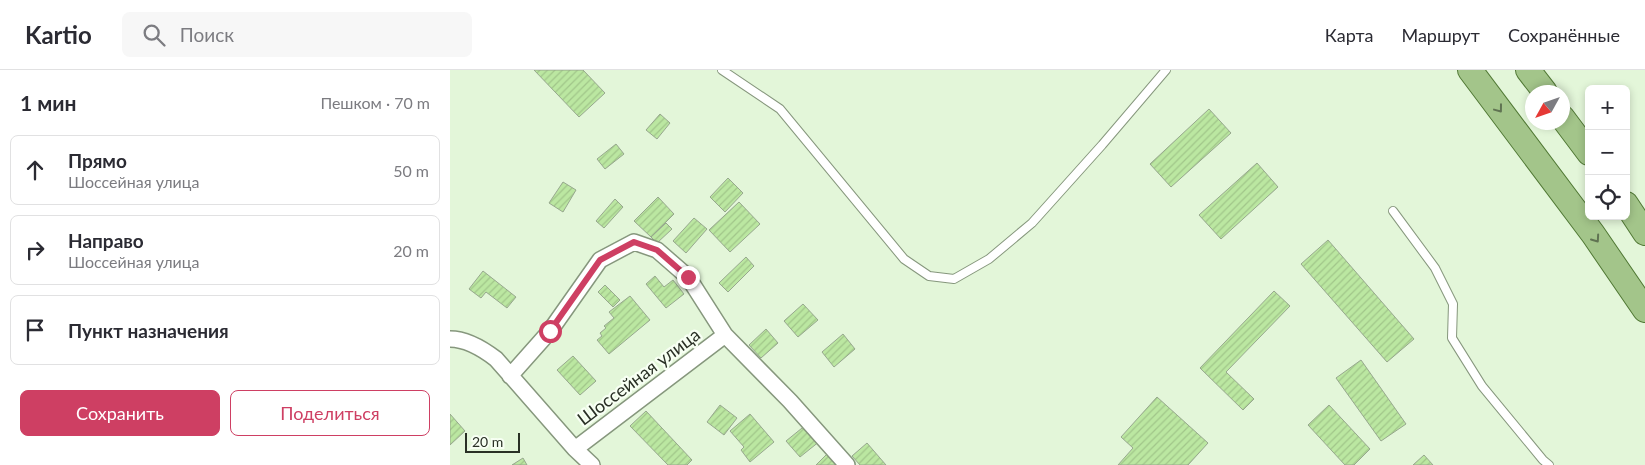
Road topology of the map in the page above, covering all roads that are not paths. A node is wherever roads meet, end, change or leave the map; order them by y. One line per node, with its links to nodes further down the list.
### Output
1 (722, 70): 2 (lane)
2 (1166, 70)
3 (1470, 70): 11 (main road, one-way to 11)
4 (1528, 70): 5 (main road)
5 (1540, 85)
6 (1570, 128): 7 (main road)
7 (1585, 148)
8 (1630, 210): 10 (main road)
9 (1393, 211): 18 (lane)
10 (1645, 233)
11 (1645, 310)
12 (725, 335): 14 (street, Шоссейная улица); 15 (street, Шоссейная улица); 17 (street, Шоссейная улица)
13 (450, 339): 14 (street, Шоссейная улица)
14 (510, 376): 15 (street, Шоссейная улица)
15 (575, 449): 16 (street, Шоссейная улица)
16 (592, 465)
17 (847, 465)
18 (1549, 465)

